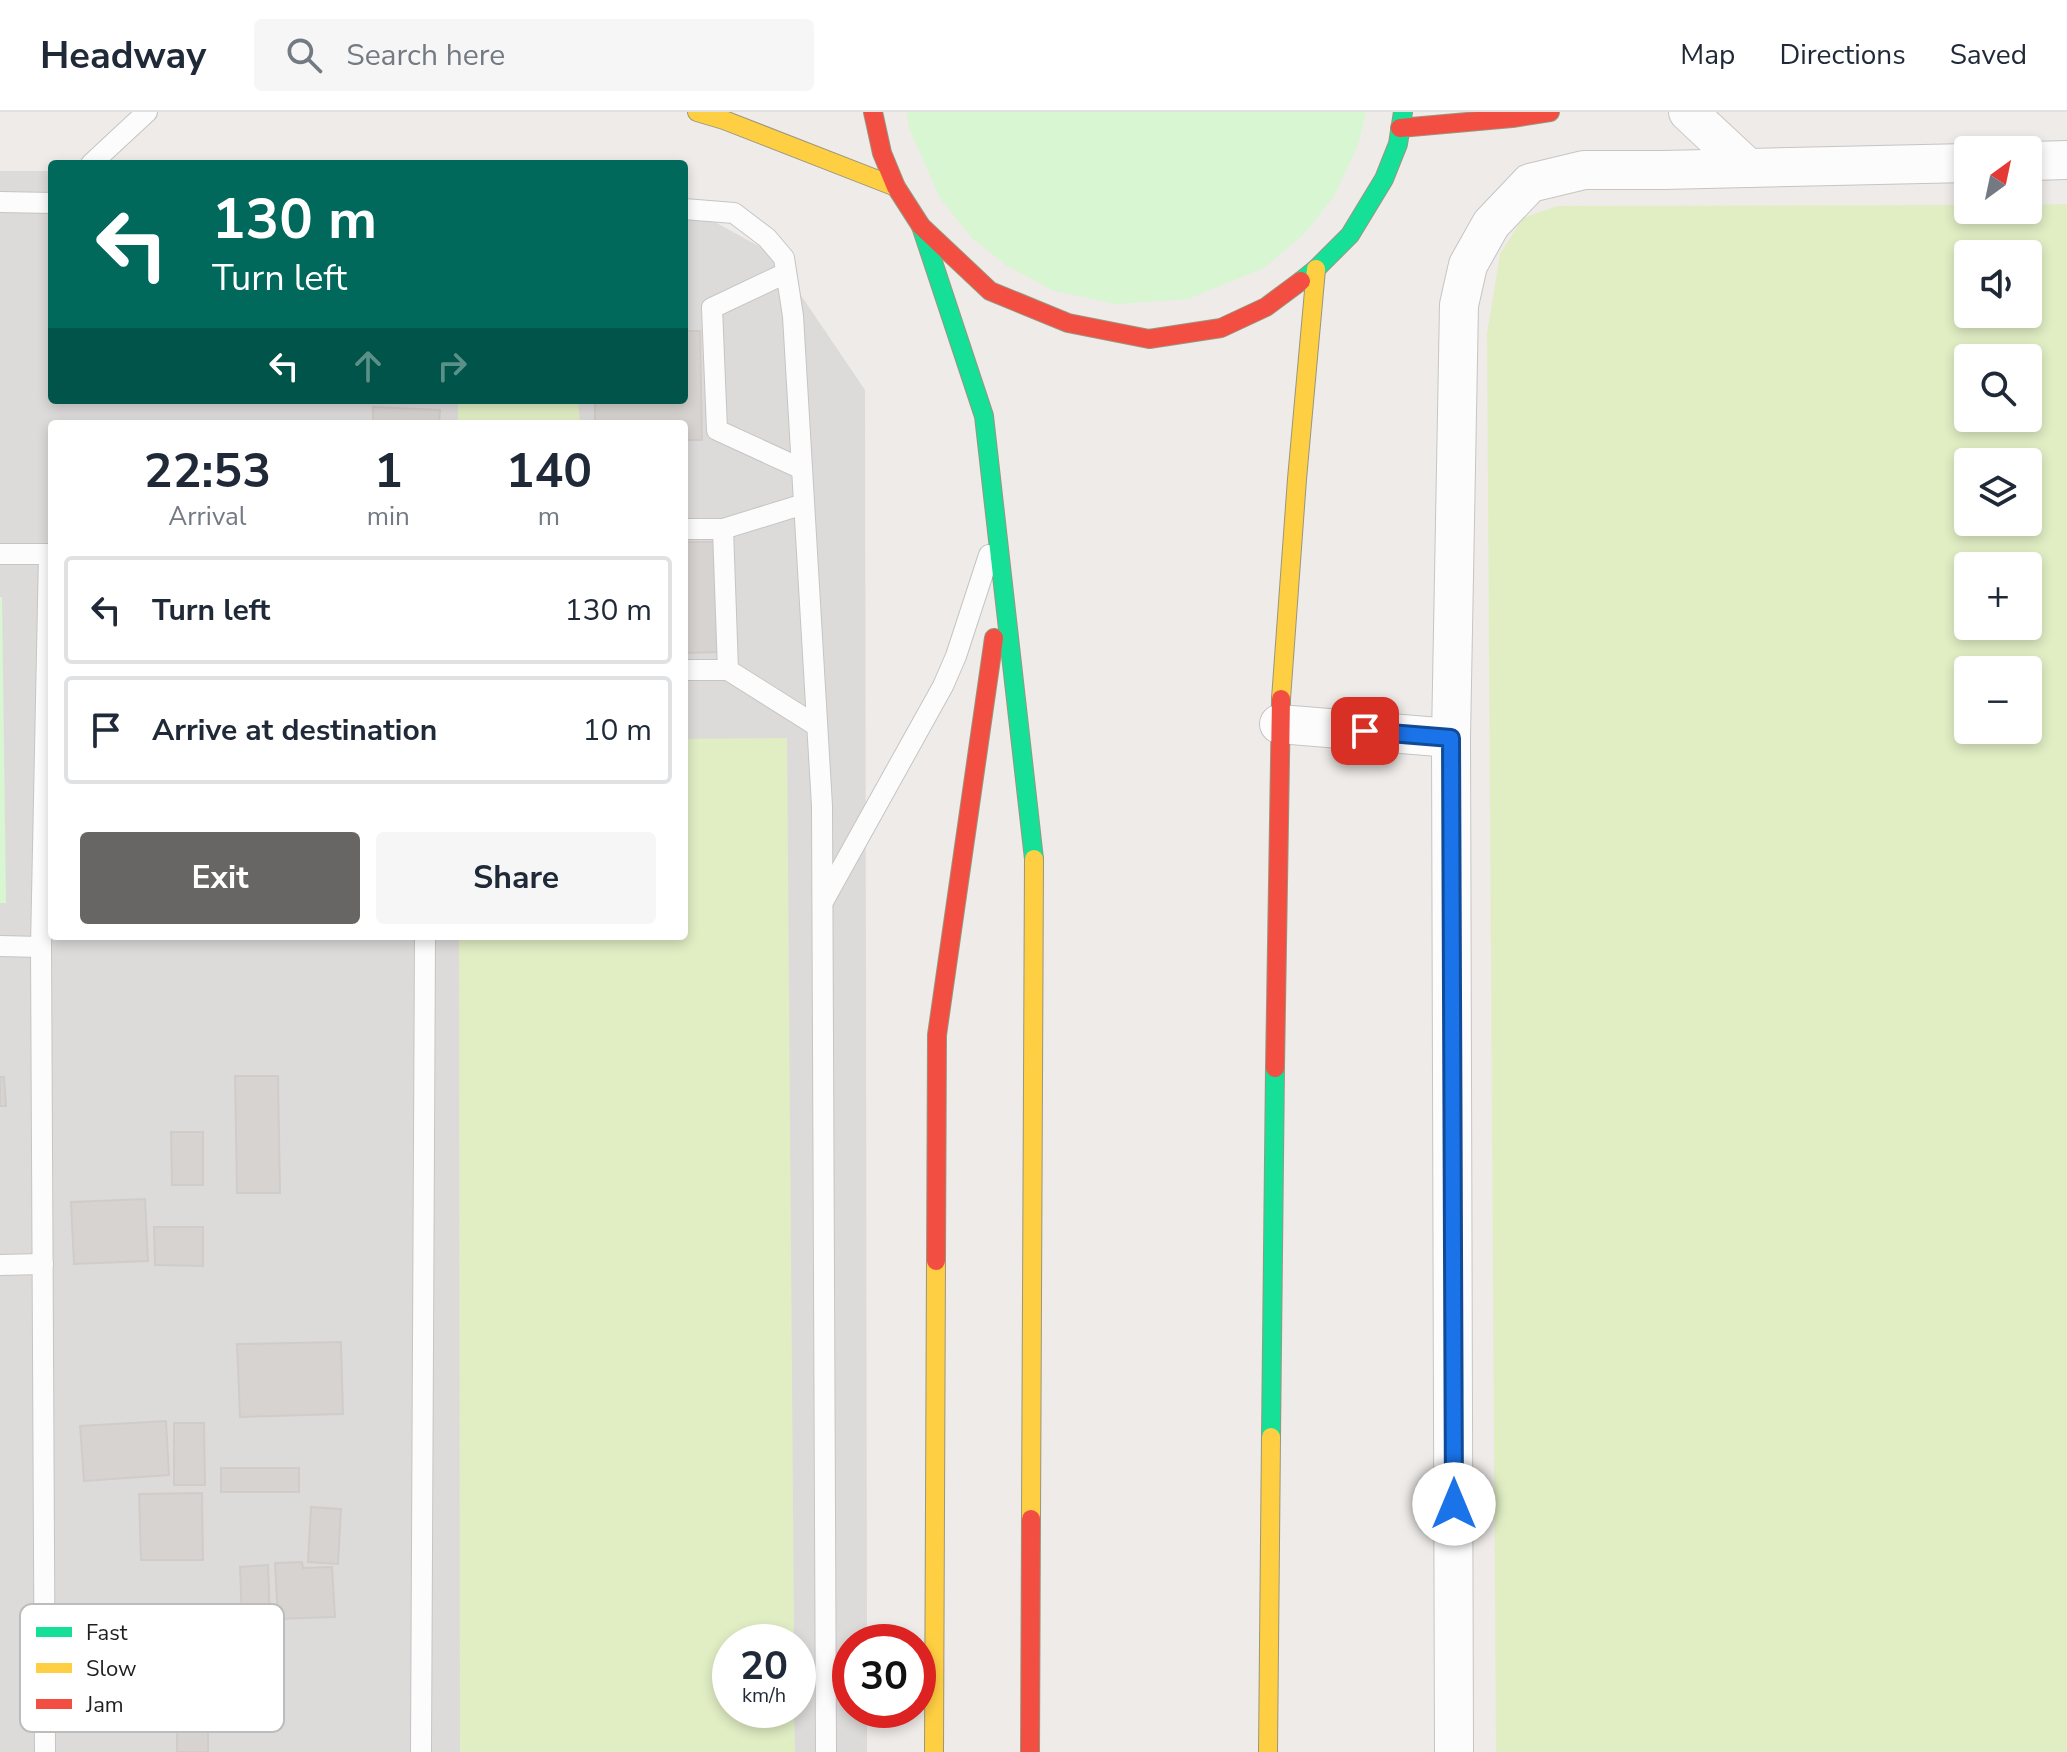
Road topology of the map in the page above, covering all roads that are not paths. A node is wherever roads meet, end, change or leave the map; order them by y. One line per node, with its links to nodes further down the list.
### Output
1 (147, 112): 7 (lane)
2 (697, 112): 12 (main road)
3 (873, 112): 12 (main road)
4 (1550, 112): 6 (main road)
5 (1688, 112): 11 (street)
6 (1402, 120): 17 (main road)
7 (95, 160)
8 (2067, 160): 9 (street)
9 (2042, 161)
10 (1954, 163): 11 (street)
11 (1748, 168): 32 (street)
12 (896, 187): 16 (main road)
13 (0, 202): 14 (lane)
14 (48, 202)
15 (688, 209): 18 (lane)
16 (921, 226): 17 (main road); 23 (main road)
17 (1316, 269): 30 (main road)
18 (786, 273): 19 (lane); 19 (lane)
19 (802, 469): 20 (lane)
20 (804, 504): 22 (lane); 31 (lane)
21 (688, 529): 22 (lane)
22 (723, 529): 29 (lane)
23 (997, 529): 26 (main road); 33 (lane)
24 (0, 554): 25 (lane)
25 (48, 554)
26 (1002, 577): 44 (main road); 45 (main road)
27 (48, 641): 36 (lane)
28 (688, 670): 29 (lane)
29 (728, 670): 31 (lane)
30 (1279, 724): 32 (street); 46 (main road)
31 (817, 726): 33 (lane)
32 (1451, 738): 47 (street)
33 (822, 903): 43 (lane)
34 (425, 940): 42 (lane)
35 (0, 946): 36 (lane)
36 (41, 947): 37 (lane)
37 (43, 1264): 38 (lane); 39 (lane)
38 (0, 1265)
39 (44, 1604)
40 (45, 1732): 41 (lane)
41 (45, 1752)
42 (421, 1752)
43 (826, 1752)
44 (934, 1752)
45 (1030, 1752)
46 (1268, 1752)
47 (1454, 1752)

